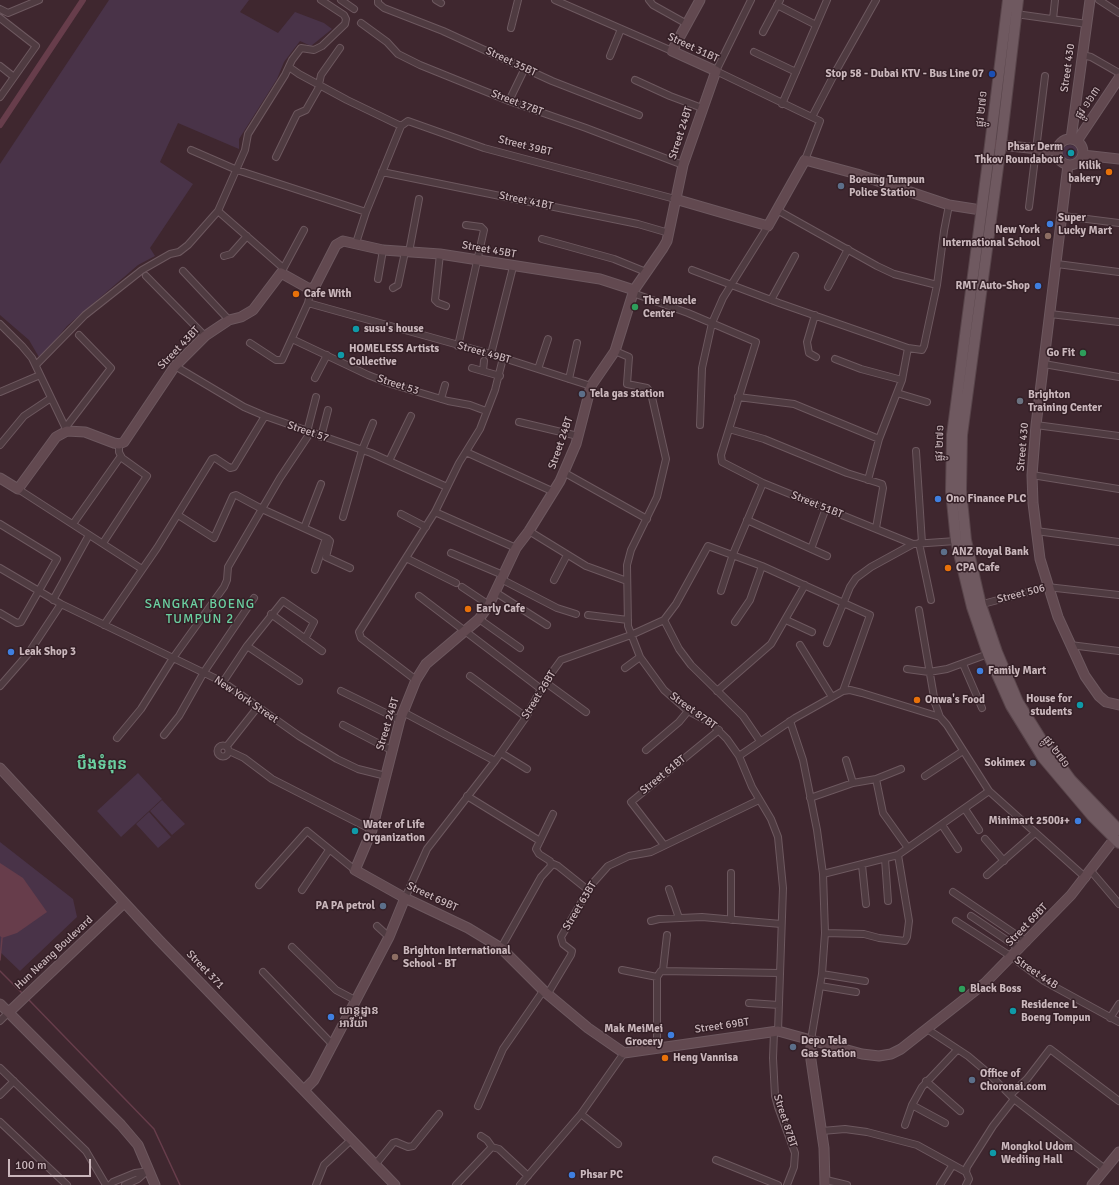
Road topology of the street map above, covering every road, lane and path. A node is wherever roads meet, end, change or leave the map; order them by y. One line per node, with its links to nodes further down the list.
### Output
1 (39, 0): 18 (street)
2 (321, 0): 37 (street)
3 (341, 0): 19 (street)
4 (378, 0): 38 (street, Street 35BT)
5 (518, 0): 28 (street)
6 (555, 0): 29 (street, Street 31BT)
7 (649, 0): 25 (street)
8 (700, 0): 25 (street)
9 (751, 0): 39 (street, Street 24BT)
10 (827, 0): 27 (street)
11 (876, 0): 52 (street)
12 (1008, 0): 55 (main road, ផ្លូវ ២៧១)
13 (1018, 0): 21 (main road, ផ្លូវ ២៧១)
14 (1055, 0): 23 (street)
15 (1090, 0): 26 (street, Street 430)
16 (1099, 0): 20 (street)
17 (779, 3): 27 (street); 30 (street)
18 (0, 9)
19 (354, 9)
20 (1119, 13)
21 (1016, 14): 23 (street); 55 (main road, ផ្លូវ ២៧១)
22 (0, 18): 43 (street)
23 (1053, 19): 26 (street)
24 (361, 24): 48 (street, Street 37BT)
25 (686, 24): 32 (street)
26 (1087, 24): 34 (street, Street 430)
27 (816, 25): 40 (street)
28 (511, 28)
29 (621, 29): 32 (street, Street 31BT); 35 (street)
30 (763, 32)
31 (340, 48): 46 (street)
32 (672, 51): 39 (street, Street 31BT)
33 (754, 52): 40 (street)
34 (1082, 55): 41 (street); 54 (street, Street 430)
35 (610, 56)
36 (0, 66): 43 (street)
37 (289, 67): 46 (street); 65 (street)
38 (525, 68): 48 (street); 51 (street, Street 35BT)
39 (716, 71): 49 (street, Street 31BT); 50 (street, Street 24BT)
40 (796, 72): 49 (street)
41 (1119, 73)
42 (1045, 76): 56 (street)
43 (14, 77): 47 (street)
44 (1119, 78): 54 (street, ផ្លូវ ១៦៣)
45 (635, 80): 50 (street)
46 (320, 84): 53 (street); 60 (street)
47 (0, 97)
48 (509, 101): 63 (street, Street 37BT)
49 (782, 104): 52 (street, Street 31BT)
50 (702, 108): 63 (street, Street 24BT)
51 (639, 115)
52 (812, 117): 61 (street, Street 31BT)
53 (401, 126): 66 (street); 68 (street, Street 39BT)
54 (1074, 140): 58 (street); 59 (street)
55 (996, 145): 56 (street); 73 (main road, ផ្លូវ ២៧១); 234 (main road, ផ្លូវ ២៧១)
56 (1036, 149): 58 (street); 70 (street)
57 (192, 150): 65 (street)
58 (1057, 151): 64 (street)
59 (1083, 155): 62 (street); 64 (street)
60 (276, 157)
61 (805, 160): 69 (street); 72 (street)
62 (1119, 160)
63 (683, 165): 68 (street, Street 24BT)
64 (1068, 166): 75 (street, Street 430)
65 (237, 170): 71 (street); 74 (street)
66 (382, 172): 74 (street); 80 (street, Street 41BT)
67 (419, 199): 86 (street)
68 (675, 199): 78 (street, Street 39BT); 80 (street, Street 24BT)
69 (949, 205): 73 (street); 101 (street)
70 (1029, 207)
71 (218, 210): 81 (street); 131 (street)
72 (777, 210): 78 (street); 84 (street)
73 (981, 210): 200 (main road, ផ្លូវ ២៧១)
74 (366, 212): 83 (street)
75 (1063, 216): 76 (street); 91 (street, Street 430)
76 (1119, 223)
77 (466, 225): 90 (street)
78 (768, 226): 100 (street)
79 (304, 230): 93 (street)
80 (669, 233): 96 (street, Street 24BT)
81 (247, 236): 88 (street); 93 (street)
82 (542, 239): 96 (street)
83 (356, 243): 85 (street, Street 45BT); 104 (street, Street 45BT)
84 (848, 249): 101 (street); 102 (street)
85 (383, 250): 86 (street, Street 45BT); 99 (street)
86 (407, 252): 87 (street, Street 45BT); 103 (street)
87 (440, 254): 90 (street, Street 45BT); 108 (street)
88 (224, 256)
89 (795, 256): 106 (street)
90 (478, 260): 92 (street, Street 45BT); 121 (street)
91 (1057, 264): 97 (street); 109 (street, Street 430)
92 (513, 267): 105 (street, Street 45BT); 124 (street)
93 (282, 270): 104 (street); 111 (street, Street 43BT)
94 (692, 270): 100 (street)
95 (182, 271): 111 (street)
96 (646, 272): 105 (street, Street 24BT)
97 (1119, 272)
98 (146, 276): 116 (street)
99 (378, 280)
100 (731, 285): 106 (street); 113 (street)
101 (937, 285): 122 (street)
102 (828, 287)
103 (393, 288)
104 (311, 289): 107 (street)
105 (633, 292): 113 (street); 123 (street, Street 24BT)
106 (771, 300): 110 (street)
107 (308, 303): 117 (street); 121 (street, Street 49BT)
108 (446, 306)
109 (1050, 314): 112 (street); 130 (street, Street 430)
110 (815, 315): 122 (street); 126 (street)
111 (229, 320): 116 (street, Street 43BT)
112 (1119, 322)
113 (712, 323): 147 (street); 157 (street)
114 (0, 324): 131 (street)
115 (79, 335): 159 (street)
116 (205, 336): 132 (street, Street 43BT)
117 (292, 339): 119 (street); 125 (street, Street 53)
118 (548, 339): 134 (street)
119 (250, 343)
120 (577, 343): 140 (street)
121 (458, 346): 124 (street, Street 49BT)
122 (908, 348): 141 (street)
123 (615, 351): 143 (street, Street 24BT); 189 (street, Street 87BT)
124 (491, 354): 127 (street, Street 49BT)
125 (327, 355): 139 (street); 149 (street, Street 53)
126 (816, 357)
127 (503, 358): 134 (street, Street 49BT); 137 (street)
128 (835, 359): 141 (street)
129 (484, 361): 135 (street)
130 (1044, 364): 138 (street); 158 (street, Street 430)
131 (36, 365): 136 (street)
132 (175, 366): 153 (street, Street 57); 166 (street, Street 43BT)
133 (472, 368): 135 (street)
134 (538, 369): 140 (street, Street 49BT)
135 (483, 371): 137 (street)
136 (40, 375): 144 (street); 148 (street)
137 (500, 376): 152 (street)
138 (1119, 377)
139 (315, 378)
140 (569, 379): 143 (street, Street 49BT)
141 (902, 380): 145 (street)
142 (445, 385): 149 (street)
143 (591, 386): 163 (street, Street 24BT)
144 (0, 392)
145 (897, 393): 150 (street); 165 (street)
146 (316, 396): 161 (street)
147 (738, 397): 160 (street); 165 (street)
148 (51, 398): 159 (street); 167 (street)
149 (441, 399): 152 (street, Street 53)
150 (927, 402)
151 (328, 410): 162 (street)
152 (486, 411): 170 (street)
153 (265, 416): 161 (street, Street 57); 187 (street)
154 (411, 416): 172 (street)
155 (519, 422): 163 (street)
156 (373, 423): 168 (street)
157 (700, 425)
158 (1036, 425): 164 (street); 174 (street, Street 430)
159 (67, 429): 166 (street); 180 (street)
160 (729, 429): 176 (street); 177 (street, Street 51BT)
161 (308, 432): 162 (street, Street 57); 184 (street)
162 (321, 436): 168 (street, Street 57)
163 (578, 436): 173 (street, Street 24BT)
164 (1119, 436)
165 (879, 439): 176 (street)
166 (119, 444): 171 (street)
167 (0, 445)
168 (362, 450): 172 (street, Street 57); 188 (street)
169 (916, 451): 203 (street)
170 (466, 452): 179 (street); 182 (street)
171 (121, 456): 192 (street); 202 (street)
172 (389, 461): 179 (street, Street 57)
173 (565, 472): 182 (street, Street 24BT); 189 (street)
174 (1032, 475): 181 (street); 197 (street, Street 430)
175 (0, 478): 180 (street)
176 (868, 480): 195 (street)
177 (762, 483): 183 (street, Street 51BT); 190 (street)
178 (321, 484): 194 (street)
179 (447, 487): 185 (street)
180 (18, 489): 192 (street)
181 (1119, 489)
182 (554, 492): 196 (street, Street 24BT)
183 (826, 508): 195 (street, Street 51BT); 205 (street)
184 (262, 509): 187 (street); 194 (street); 260 (street)
185 (435, 512): 193 (street); 204 (street)
186 (401, 514): 193 (street)
187 (178, 515): 214 (street)
188 (343, 517)
189 (647, 519): 218 (street, Street 87BT)
190 (746, 520): 205 (street); 207 (street)
191 (0, 524): 224 (street)
192 (73, 524): 198 (street)
193 (426, 527): 210 (street)
194 (304, 528): 199 (street)
195 (876, 528): 203 (street, Street 51BT)
196 (529, 531): 204 (street, Street 24BT); 208 (street)
197 (1036, 531): 201 (street); 222 (street, Street 430)
198 (89, 535): 202 (street); 229 (street)
199 (326, 538): 213 (street); 215 (street)
200 (956, 541): 203 (street); 234 (main road, ផ្លូវ ២៧១)
201 (1119, 542)
202 (102, 543): 214 (street)
203 (918, 543): 230 (street); 231 (street)
204 (516, 548): 216 (street, Street 24BT)
205 (811, 549): 209 (street)
206 (451, 553): 216 (street)
207 (732, 554): 211 (street); 223 (street); 242 (street, Street 26BT)
208 (568, 555): 217 (street); 218 (street)
209 (827, 556)
210 (406, 558): 219 (street); 267 (street)
211 (762, 566): 220 (street); 244 (street)
212 (0, 568): 224 (street, New York Street)
213 (350, 568)
214 (142, 569): 245 (street)
215 (315, 570)
216 (502, 577): 225 (street, Street 24BT); 238 (street)
217 (554, 580)
218 (627, 581): 241 (street, Street 87BT)
219 (456, 583)
220 (805, 585): 231 (street); 243 (street)
221 (462, 587): 233 (street)
222 (1047, 587): 226 (street, Street 506); 234 (street, Street 506); 253 (street, Street 430)
223 (721, 591)
224 (38, 592): 229 (street, New York Street); 236 (street)
225 (496, 592): 233 (street, Street 24BT); 246 (street)
226 (1119, 595)
227 (418, 596): 247 (street)
228 (254, 598): 264 (street)
229 (54, 600): 232 (street, New York Street)
230 (931, 600)
231 (844, 603): 251 (street); 275 (street)
232 (61, 604): 245 (street, New York Street); 271 (street)
233 (489, 605): 240 (street, Street 24BT)
234 (976, 606): 258 (main road, ផ្លូវ ២៧១); 315 (main road, ផ្លូវ ២៧១)
235 (919, 610): 265 (street)
236 (0, 613)
237 (271, 614): 250 (street); 250 (street); 254 (street)
238 (576, 614)
239 (588, 616): 241 (street)
240 (479, 619): 247 (street, Street 24BT); 255 (street)
241 (628, 620): 249 (street, Street 87BT)
242 (664, 620): 249 (street, Street 26BT); 274 (street)
243 (786, 620): 248 (street); 274 (street)
244 (735, 622)
245 (104, 624): 260 (street, New York Street)
246 (547, 625)
247 (464, 632): 267 (street, Street 24BT); 272 (street)
248 (812, 632)
249 (630, 635): 259 (street, Street 87BT); 270 (street, Street 26BT)
250 (305, 639): 256 (street)
251 (827, 643)
252 (800, 645): 276 (street)
253 (1070, 645): 257 (street); 277 (street, Street 430)
254 (247, 646): 268 (street); 269 (street)
255 (520, 648)
256 (322, 651)
257 (1119, 651)
258 (988, 654): 261 (street); 315 (main road, ផ្លូវ ២៧១)
259 (640, 657): 262 (street); 280 (street, Street 87BT)
260 (173, 658): 264 (street, New York Street); 289 (street)
261 (963, 664): 265 (street); 279 (street)
262 (625, 668)
263 (907, 669): 265 (street)
264 (204, 672): 269 (street, New York Street); 288 (street)
265 (929, 672): 284 (street)
266 (470, 676): 283 (street)
267 (416, 680): 282 (street, Street 24BT)
268 (299, 681)
269 (222, 682): 278 (street, New York Street)
270 (545, 682): 272 (street, Street 26BT); 281 (street)
271 (0, 686)
272 (541, 689): 283 (street, Street 26BT)
273 (341, 691): 282 (street)
274 (717, 691): 290 (street)
275 (843, 691): 276 (street); 284 (street)
276 (832, 697): 285 (street)
277 (1119, 705)
278 (257, 708): 301 (street, New York Street); 312 (street)
279 (982, 708)
280 (688, 711): 287 (street, Street 87BT); 291 (street)
281 (586, 712)
282 (402, 716): 292 (street, Street 24BT); 297 (street)
283 (526, 717): 294 (street, Street 26BT)
284 (940, 717): 293 (street)
285 (790, 722): 290 (street); 307 (street)
286 (343, 725): 292 (street)
287 (718, 730): 295 (street, Street 87BT); 318 (street, Street 61BT)
288 (164, 735)
289 (117, 738)
290 (760, 741): 295 (street)
291 (646, 750)
292 (392, 751): 301 (street, Street 24BT)
293 (963, 751): 302 (street); 305 (street)
294 (501, 753): 297 (street, Street 26BT); 299 (street)
295 (739, 756): 308 (street, Street 87BT)
296 (846, 760): 304 (street)
297 (495, 761): 306 (street, Street 26BT)
298 (0, 768): 339 (street, Street 371)
299 (527, 769)
300 (901, 769): 303 (street)
301 (386, 776): 312 (street, Street 24BT)
302 (925, 776)
303 (876, 779): 304 (street); 319 (street)
304 (853, 783): 307 (street)
305 (989, 791): 309 (street); 314 (street)
306 (467, 796): 317 (street); 337 (street, Street 26BT)
307 (810, 798): 329 (street)
308 (759, 800): 318 (street, Street 63BT); 347 (street, Street 87BT)
309 (964, 809): 311 (street); 313 (street)
310 (553, 814): 317 (street)
311 (942, 825): 319 (street); 320 (street)
312 (372, 830): 327 (street, Street 24BT)
313 (979, 830)
314 (1035, 833): 324 (street); 330 (street)
315 (1118, 836): 330 (street, Street 69BT)
316 (985, 839): 324 (street)
317 (540, 841): 325 (street)
318 (664, 845): 335 (street, Street 63BT)
319 (908, 848): 322 (street)
320 (958, 849)
321 (329, 850): 327 (street, Street 69BT); 332 (street, Street 69BT); 334 (street)
322 (898, 855): 323 (street); 349 (street)
323 (885, 859): 326 (street); 338 (street)
324 (1004, 861): 331 (street)
325 (551, 863): 335 (street); 354 (street)
326 (862, 865): 329 (street); 340 (street)
327 (355, 870): 337 (street, Street 69BT)
328 (731, 873): 344 (street)
329 (823, 874): 349 (street)
330 (1088, 874): 341 (street); 352 (street, Street 69BT)
331 (987, 875)
332 (258, 885)
333 (669, 889): 343 (street)
334 (302, 890)
335 (588, 890): 365 (street, Street 63BT)
336 (953, 892): 352 (street)
337 (405, 898): 351 (street); 354 (street, Street 69BT)
338 (888, 901)
339 (124, 903): 372 (street, Hun Neang Boulevard); 386 (street, Street 371)
340 (866, 904)
341 (1119, 904)
342 (971, 916): 355 (street)
343 (679, 918): 344 (street); 345 (street)
344 (731, 920): 347 (street)
345 (652, 921)
346 (956, 921): 356 (street, Street 44B)
347 (781, 924): 360 (street, Street 87BT)
348 (377, 926): 351 (street)
349 (825, 933): 361 (street)
350 (667, 935): 358 (street)
351 (389, 937): 367 (street)
352 (1027, 942): 355 (street, Street 69BT)
353 (292, 947): 367 (street)
354 (502, 948): 365 (street, Street 69BT)
355 (1020, 949): 356 (street, Street 69BT)
356 (1012, 957): 373 (street, Street 44B); 376 (street, Street 69BT)
357 (622, 970): 362 (street)
358 (663, 970): 360 (street); 362 (street)
359 (263, 972): 379 (street)
360 (780, 973): 371 (street, Street 87BT)
361 (822, 974): 363 (street); 364 (street)
362 (657, 977): 380 (street)
363 (865, 981)
364 (820, 986): 366 (street); 378 (street)
365 (545, 992): 382 (street, Street 69BT); 391 (street, Street 63BT)
366 (856, 992)
367 (355, 1000): 379 (street)
368 (749, 1003): 371 (street)
369 (0, 1004): 372 (street)
370 (1119, 1004): 373 (street)
371 (779, 1005): 377 (street, Street 87BT)
372 (9, 1012): 374 (street, Hun Neang Boulevard); 408 (street)
373 (1110, 1018): 375 (street, Street 44B)
374 (0, 1021)
375 (1119, 1022)
376 (927, 1029): 378 (street, Street 69BT); 381 (street)
377 (776, 1031): 378 (street, Street 69BT); 380 (street, Street 69BT); 422 (street, Street 87BT)
378 (811, 1040): 398 (street)
379 (332, 1044): 386 (street)
380 (656, 1047): 382 (street, Street 69BT)
381 (957, 1050): 385 (street); 388 (street)
382 (624, 1053): 394 (street)
383 (0, 1068): 384 (street)
384 (14, 1081): 387 (street); 413 (street)
385 (926, 1081): 390 (street); 392 (street)
386 (304, 1090): 400 (street, Street 371)
387 (0, 1095)
388 (1012, 1097): 389 (street); 407 (street); 409 (street)
389 (1119, 1101)
390 (912, 1105): 396 (street); 397 (street)
391 (478, 1106)
392 (960, 1111)
393 (439, 1114): 405 (street)
394 (580, 1114): 401 (street); 410 (street)
395 (0, 1122): 412 (street)
396 (945, 1123)
397 (905, 1125)
398 (822, 1131): 406 (street); 411 (street)
399 (482, 1136): 402 (street)
400 (351, 1140): 405 (street, Street 371); 417 (street)
401 (618, 1144)
402 (492, 1147): 410 (street); 419 (street)
403 (1119, 1152): 407 (street)
404 (716, 1160): 421 (street)
405 (375, 1165): 418 (street, Street 371)
406 (952, 1166): 409 (street); 424 (street)
407 (1105, 1169): 426 (street)
408 (148, 1172): 414 (street); 415 (street); 416 (street)
409 (966, 1172): 425 (street)
410 (528, 1176): 420 (street)
411 (826, 1182): 423 (street)
412 (67, 1185)
413 (106, 1185)
414 (110, 1185)
415 (125, 1185)
416 (155, 1185)
417 (316, 1185)
418 (395, 1185)
419 (456, 1185)
420 (520, 1185)
421 (778, 1185)
422 (787, 1185)
423 (847, 1185)
424 (940, 1185)
425 (966, 1185)
426 (1092, 1185)

